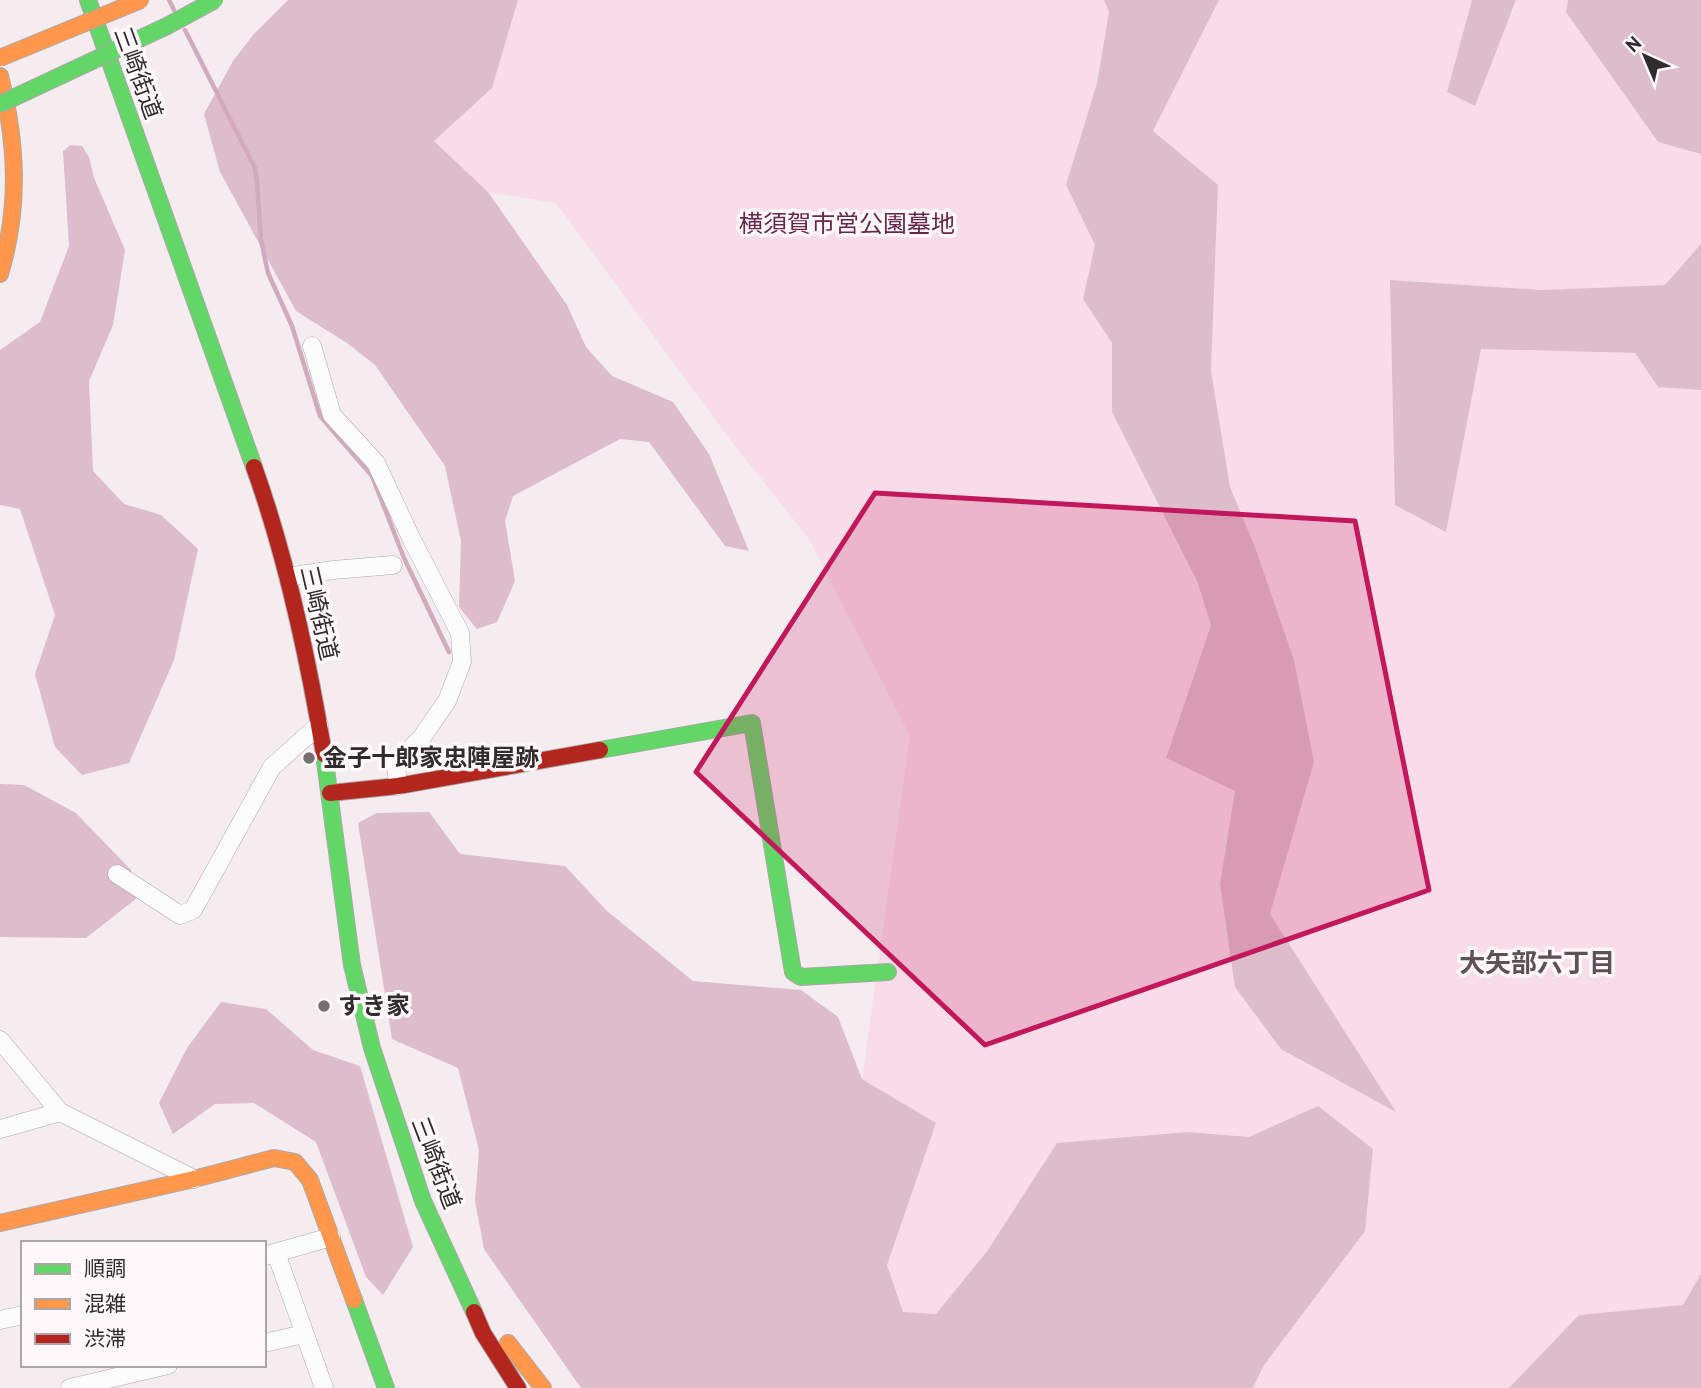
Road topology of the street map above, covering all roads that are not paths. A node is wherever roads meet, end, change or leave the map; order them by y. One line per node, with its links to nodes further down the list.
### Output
1 (88, 0): 14 (main road, 三崎街道)
2 (141, 0): 5 (main road, bridge)
3 (201, 0): 6 (main road)
4 (215, 0): 8 (main road, bridge)
5 (0, 58)
6 (37, 69)
7 (4, 79): 11 (main road)
8 (0, 104)
9 (0, 164): 10 (main road)
10 (0, 185)
11 (0, 274)
12 (312, 346): 16 (street)
13 (393, 565): 14 (street)
14 (288, 577): 15 (main road, 三崎街道)
15 (319, 725): 17 (main road, 三崎街道); 18 (street)
16 (398, 786): 17 (main road); 19 (main road)
17 (330, 793): 26 (main road, 三崎街道)
18 (117, 874)
19 (888, 972)
20 (0, 1040): 21 (street)
21 (60, 1112): 22 (street); 23 (street)
22 (0, 1129)
23 (194, 1179): 24 (main road); 25 (main road)
24 (0, 1223)
25 (331, 1237): 27 (street); 35 (main road)
26 (446, 1251): 36 (main road, 三崎街道); 37 (main road, 三崎街道)
27 (270, 1254): 30 (street)
28 (21, 1315): 29 (street)
29 (0, 1320)
30 (304, 1334): 31 (street); 34 (street)
31 (266, 1343)
32 (159, 1367): 33 (street)
33 (70, 1388)
34 (324, 1388)
35 (386, 1388)
36 (518, 1388)
37 (543, 1388)

